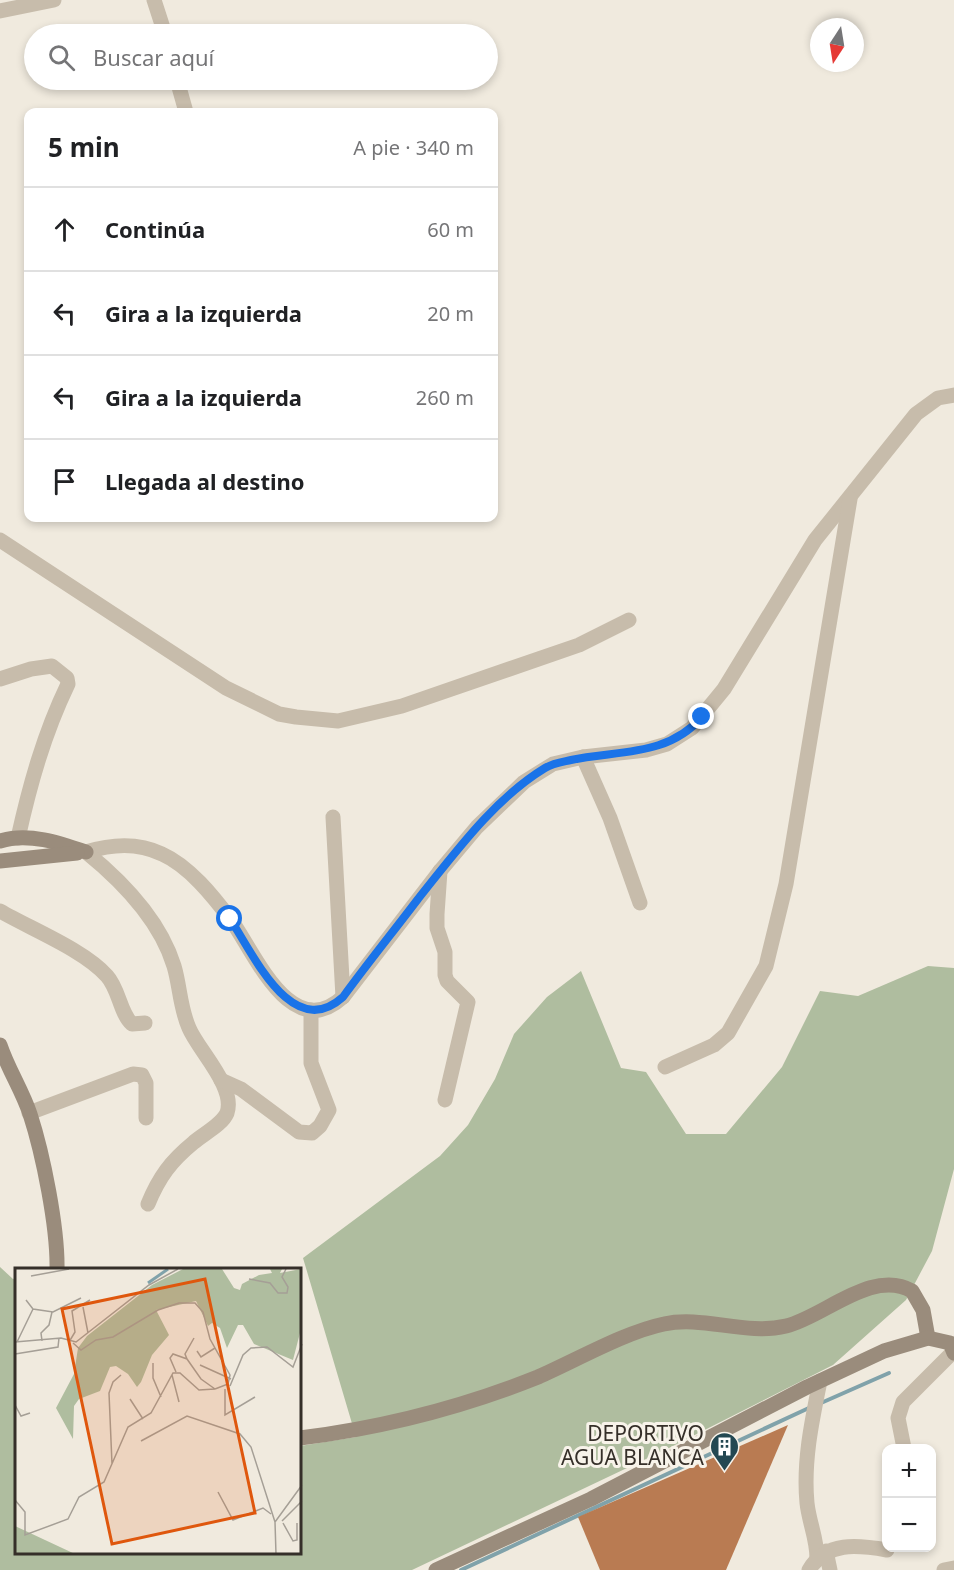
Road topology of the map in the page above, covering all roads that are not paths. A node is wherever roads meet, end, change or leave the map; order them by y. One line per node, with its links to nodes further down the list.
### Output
1 (54, 0): 3 (street)
2 (154, 0): 4 (street)
3 (0, 11)
4 (162, 24)
5 (180, 90): 6 (street)
6 (185, 108)
7 (954, 395): 8 (street)
8 (850, 496): 12 (street); 25 (street)
9 (0, 540): 10 (street)
10 (628, 621)
11 (0, 679): 14 (street)
12 (583, 758): 18 (street); 19 (street)
13 (333, 817): 21 (street)
14 (18, 838): 15 (main road); 16 (main road)
15 (0, 841)
16 (86, 852): 17 (main road); 22 (street); 26 (street)
17 (0, 861)
18 (440, 871): 21 (street); 27 (street)
19 (640, 903)
20 (0, 911): 23 (street)
21 (343, 997): 22 (street)
22 (311, 1010): 26 (street)
23 (145, 1023)
24 (0, 1045): 28 (main road)
25 (665, 1067)
26 (221, 1080): 30 (street)
27 (445, 1100)
28 (29, 1113): 29 (street); 31 (main road)
29 (146, 1118)
30 (148, 1204)
31 (57, 1268)
32 (928, 1338): 33 (main road); 34 (main road); 35 (main road)
33 (953, 1352): 36 (street)
34 (819, 1388): 38 (street); 40 (main road)
35 (302, 1438)
36 (903, 1444)
37 (882, 1549): 38 (street)
38 (817, 1560): 41 (street)
39 (954, 1568): 42 (street)
40 (436, 1570)
41 (830, 1570)
42 (944, 1570)

